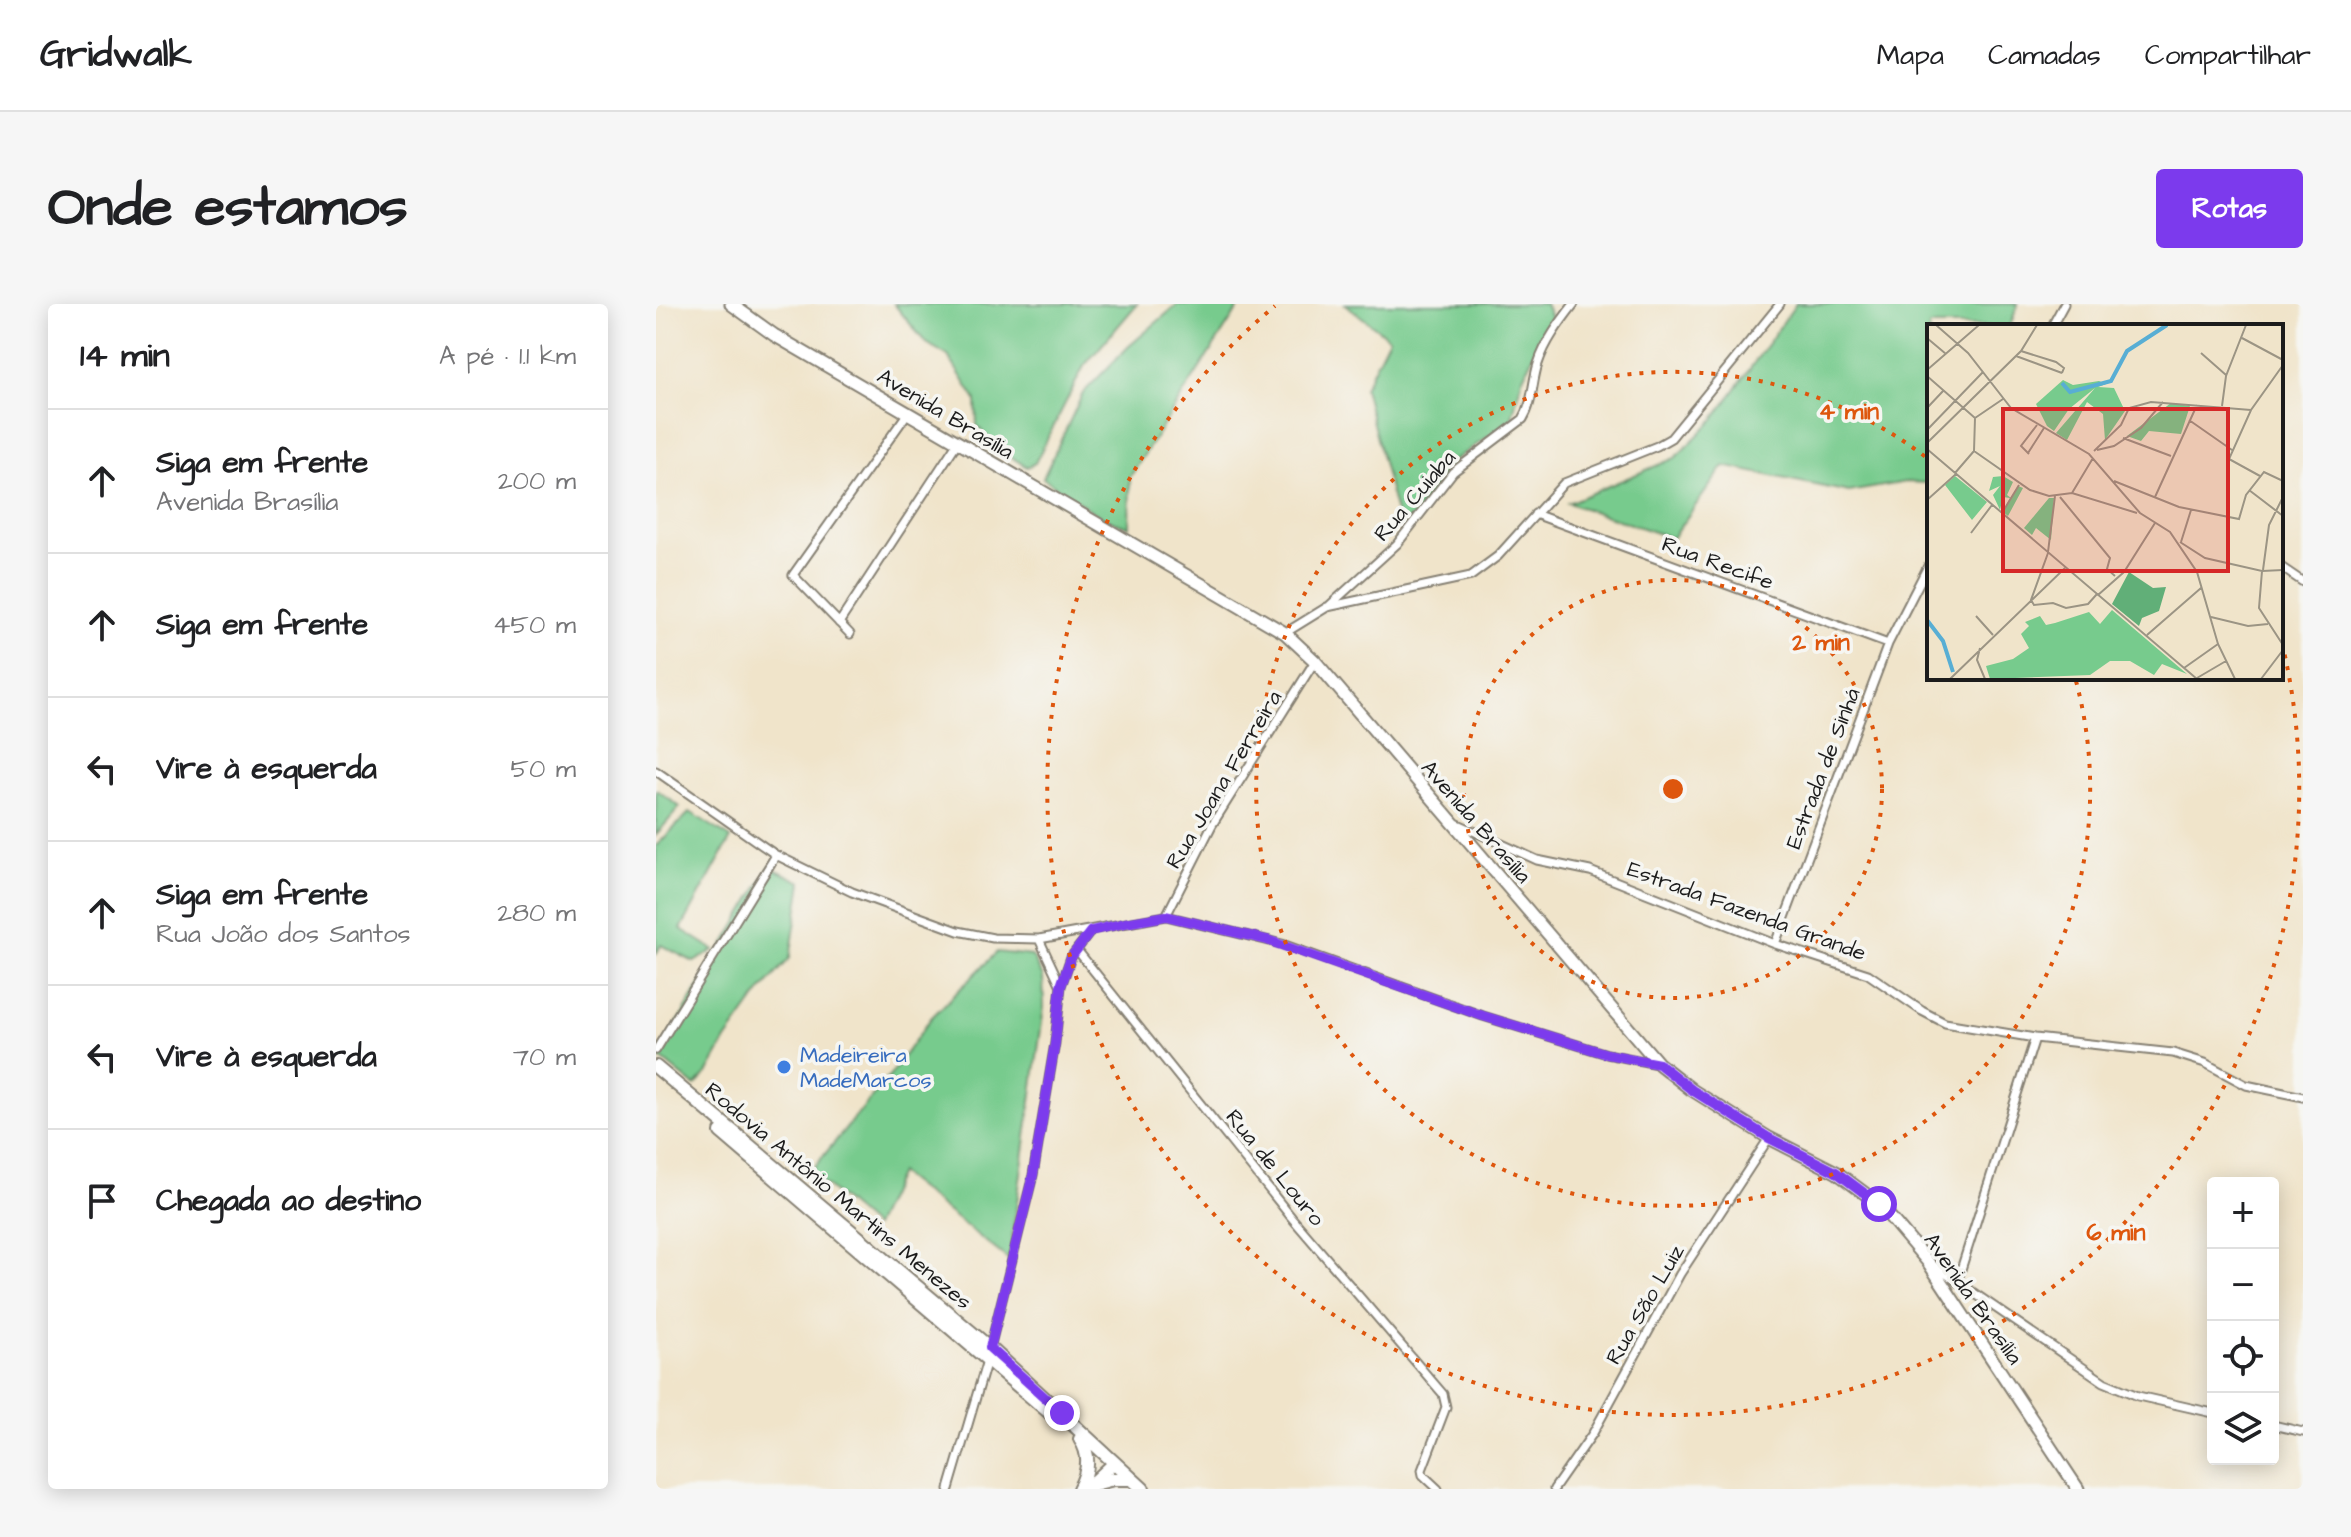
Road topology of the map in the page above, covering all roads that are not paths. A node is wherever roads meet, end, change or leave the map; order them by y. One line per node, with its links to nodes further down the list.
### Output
1 (731, 304): 6 (main road, Avenida Brasília)
2 (1574, 304): 12 (street, Rua Cuiaba)
3 (1780, 304): 8 (street)
4 (2064, 304): 5 (street)
5 (2053, 324)
6 (907, 414): 7 (main road, Avenida Brasília); 13 (street)
7 (957, 443): 13 (street); 14 (main road, Avenida Brasília)
8 (1535, 514): 12 (street); 16 (street, Rua Recife)
9 (1927, 568): 16 (street, Estrada de Sinhá)
10 (2283, 568): 11 (street)
11 (2303, 582)
12 (1327, 607): 14 (street)
13 (839, 623): 15 (street)
14 (1285, 633): 17 (main road, Avenida Brasília)
15 (850, 634)
16 (1888, 644): 24 (street, Estrada de Sinhá)
17 (1315, 661): 19 (main road, Avenida Brasília); 21 (street, Rua Joana Ferreira)
18 (656, 771): 20 (street)
19 (1453, 822): 24 (street, Estrada Fazenda Grande); 29 (main road, Avenida Brasília)
20 (776, 855): 23 (street); 28 (street)
21 (1166, 916): 22 (street); 29 (street)
22 (1091, 931): 23 (street); 25 (street)
23 (1039, 939): 26 (street)
24 (1775, 944): 27 (street, Estrada Fazenda Grande)
25 (1077, 950): 26 (street); 47 (street, Rua de Louro)
26 (1061, 986): 36 (street)
27 (2035, 1038): 32 (street, Estrada Fazenda Grande); 35 (street)
28 (656, 1050)
29 (1659, 1064): 33 (main road, Avenida Brasília)
30 (656, 1067): 36 (main road, Rodovia Antônio Martins Menezes)
31 (656, 1075): 36 (main road, Rodovia Antônio Martins Menezes)
32 (2303, 1097)
33 (1769, 1138): 34 (main road, Avenida Brasília); 48 (street, Rua São Luiz)
34 (1928, 1262): 35 (street); 49 (main road, Avenida Brasília)
35 (1957, 1282): 37 (street)
36 (989, 1354): 40 (main road, Rodovia Antônio Martins Menezes); 41 (main road, Rodovia Antônio Martins Menezes); 45 (street)
37 (2207, 1412)
38 (2279, 1426): 39 (street)
39 (2303, 1432)
40 (1080, 1439): 41 (main road, Rodovia Antônio Martins Menezes); 44 (main road)
41 (1101, 1452): 42 (main road, Rodovia Antônio Martins Menezes)
42 (1114, 1463): 43 (main road, Rodovia Antônio Martins Menezes); 44 (main road)
43 (1131, 1479): 44 (main road); 46 (main road, Rodovia Antônio Martins Menezes)
44 (1085, 1488)
45 (949, 1489)
46 (1143, 1489)
47 (1438, 1489)
48 (1554, 1489)
49 (2078, 1489)

